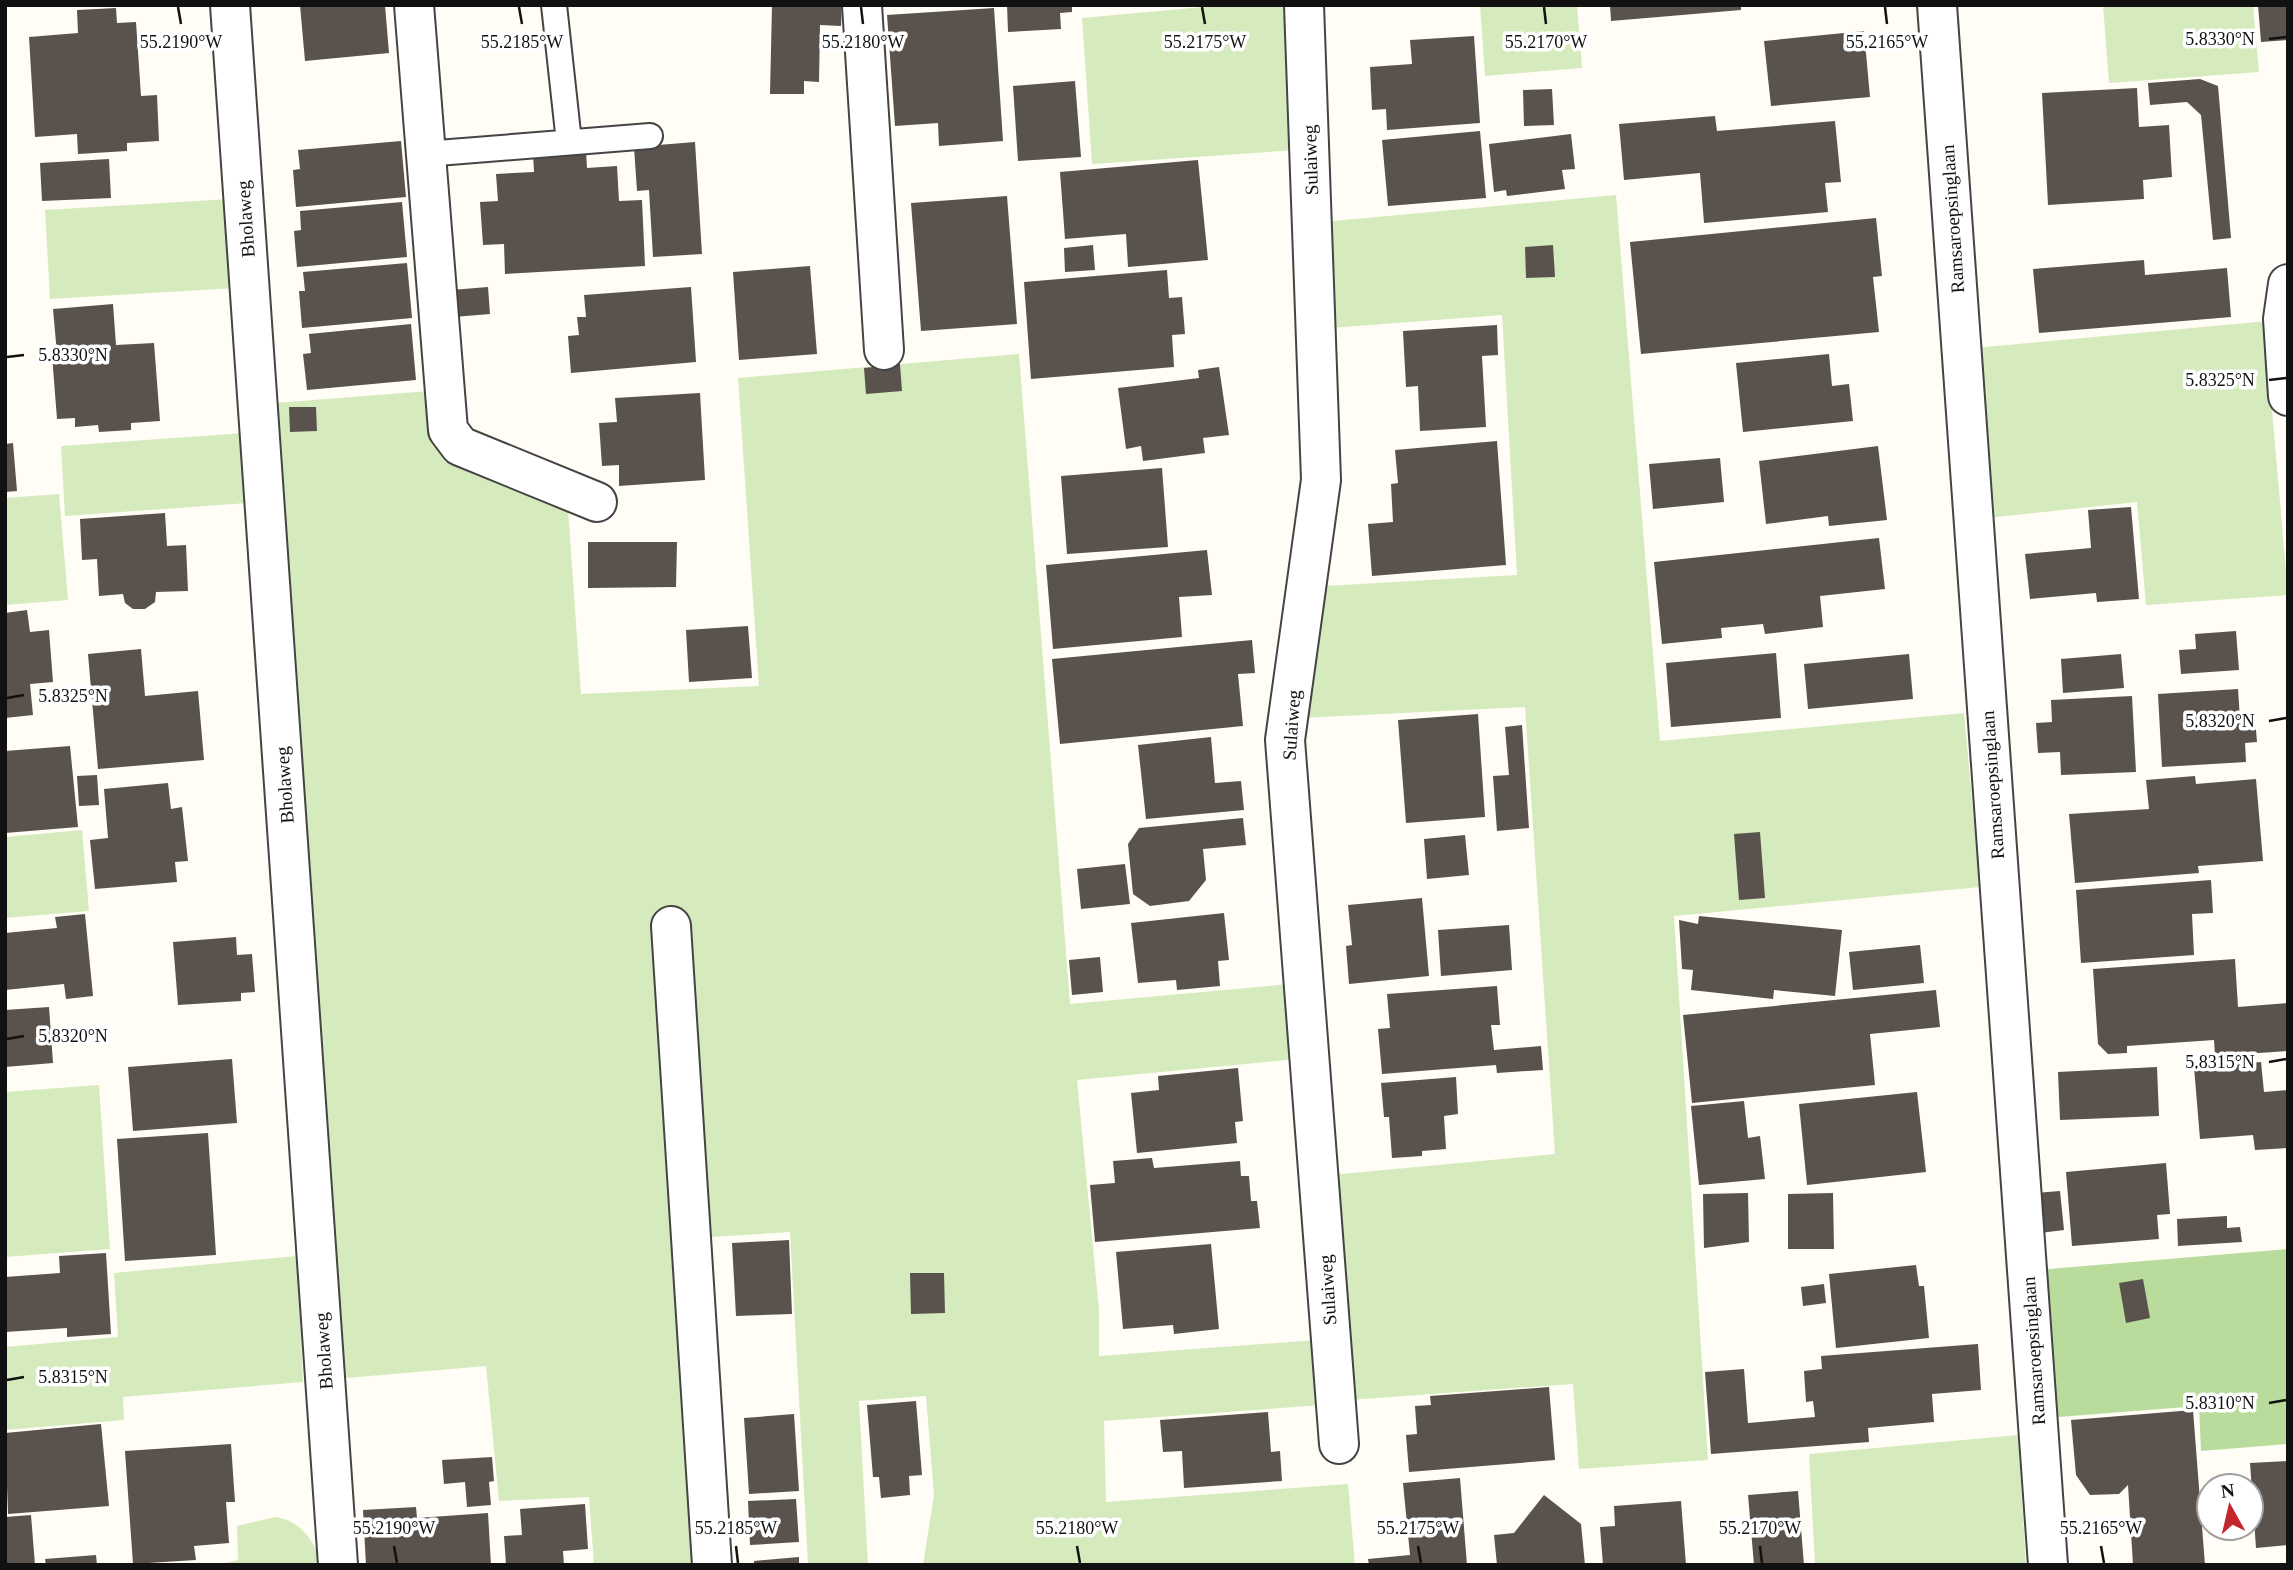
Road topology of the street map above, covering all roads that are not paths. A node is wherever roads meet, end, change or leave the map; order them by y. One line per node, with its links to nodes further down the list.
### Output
1 (230, 5): 16 (street, Bholaweg)
2 (414, 5): 9 (street)
3 (554, 5): 8 (lane)
4 (862, 5): 11 (street)
5 (1304, 5): 15 (street, Sulaiweg)
6 (1937, 5): 18 (street, Ramsaroepsinglaan)
7 (650, 136): 8 (lane)
8 (569, 142): 9 (lane)
9 (425, 154): 13 (street)
10 (2288, 284): 12 (street)
11 (884, 350)
12 (2288, 396)
13 (597, 502)
14 (671, 926): 17 (street)
15 (1339, 1444)
16 (338, 1565)
17 (712, 1565)
18 (2048, 1565)

